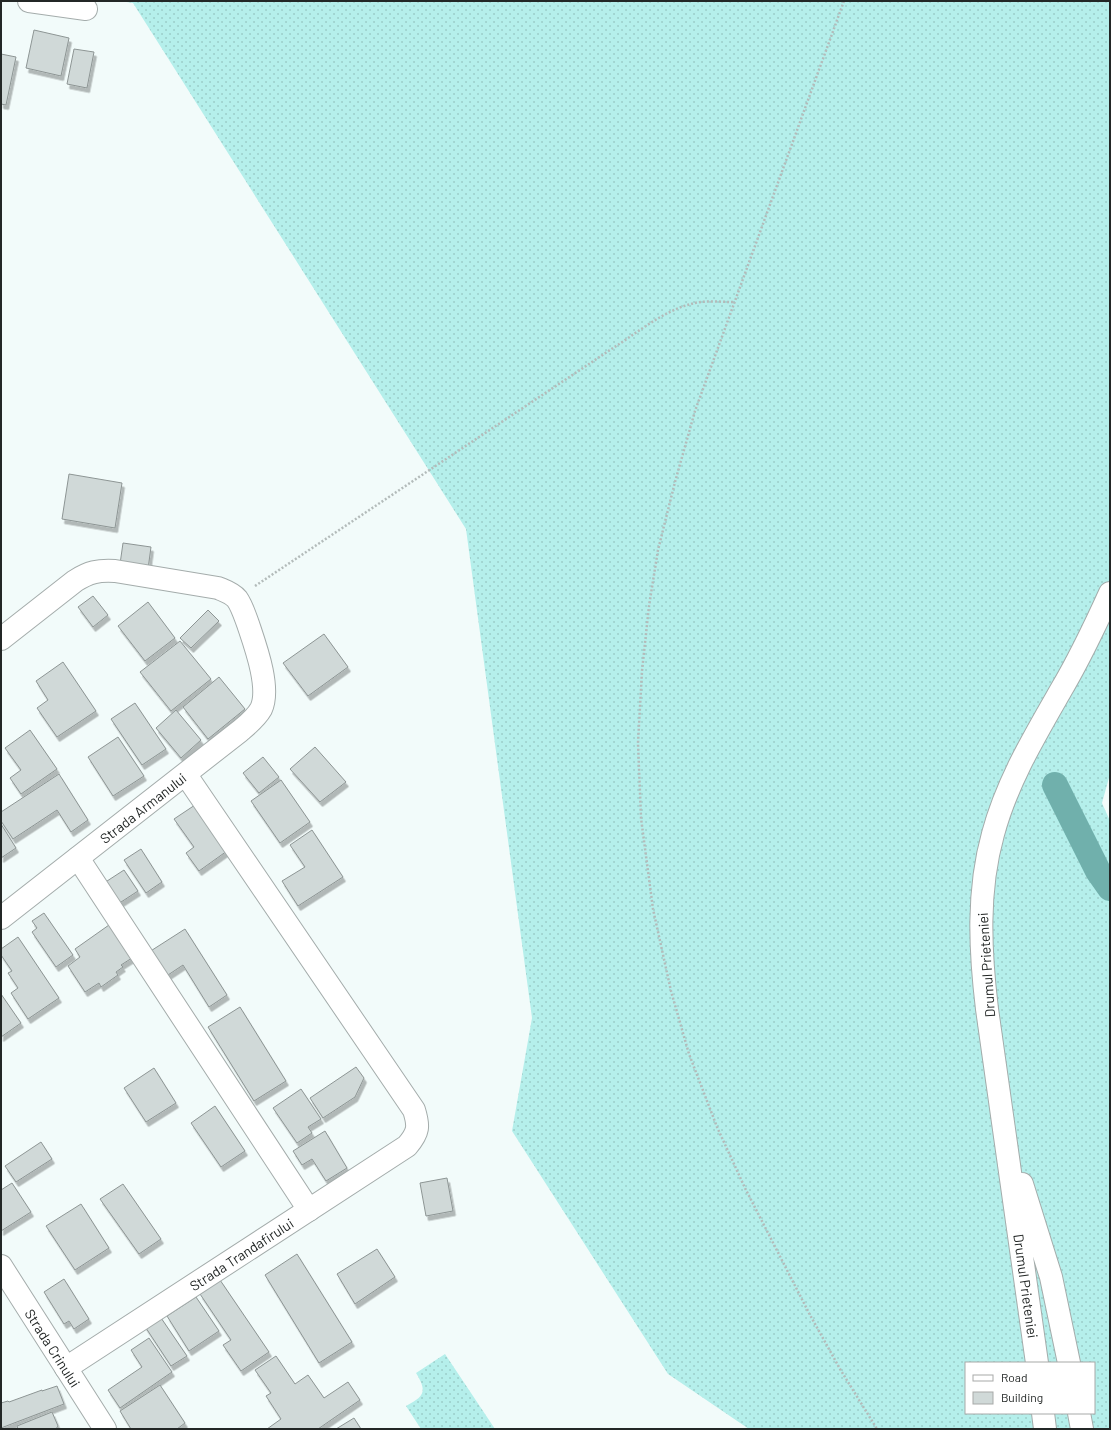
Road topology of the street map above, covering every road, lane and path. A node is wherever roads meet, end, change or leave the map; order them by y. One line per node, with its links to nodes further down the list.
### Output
1 (29, 1): 3 (street)
2 (844, 1): 4 (path)
3 (86, 9)
4 (734, 302): 6 (path); 20 (path)
5 (1110, 593): 11 (street, Drumul Prieteniei)
6 (237, 599): 7 (street); 8 (street, Strada Armanului)
7 (1, 639)
8 (186, 775): 9 (street, Strada Armanului); 12 (street, Strada Trandafirului)
9 (78, 858): 10 (street, Strada Armanului); 12 (street)
10 (1, 918)
11 (1004, 1130): 14 (street, Drumul Prieteniei); 15 (street)
12 (309, 1210): 16 (street, Strada Trandafirului)
13 (1, 1266): 16 (street, Strada Crinului)
14 (1037, 1362)
15 (1069, 1362)
16 (66, 1368): 19 (street, Strada Crinului)
17 (1043, 1414): 21 (street)
18 (1079, 1414): 22 (street)
19 (105, 1429)
20 (877, 1429)
21 (1045, 1429)
22 (1082, 1429)

